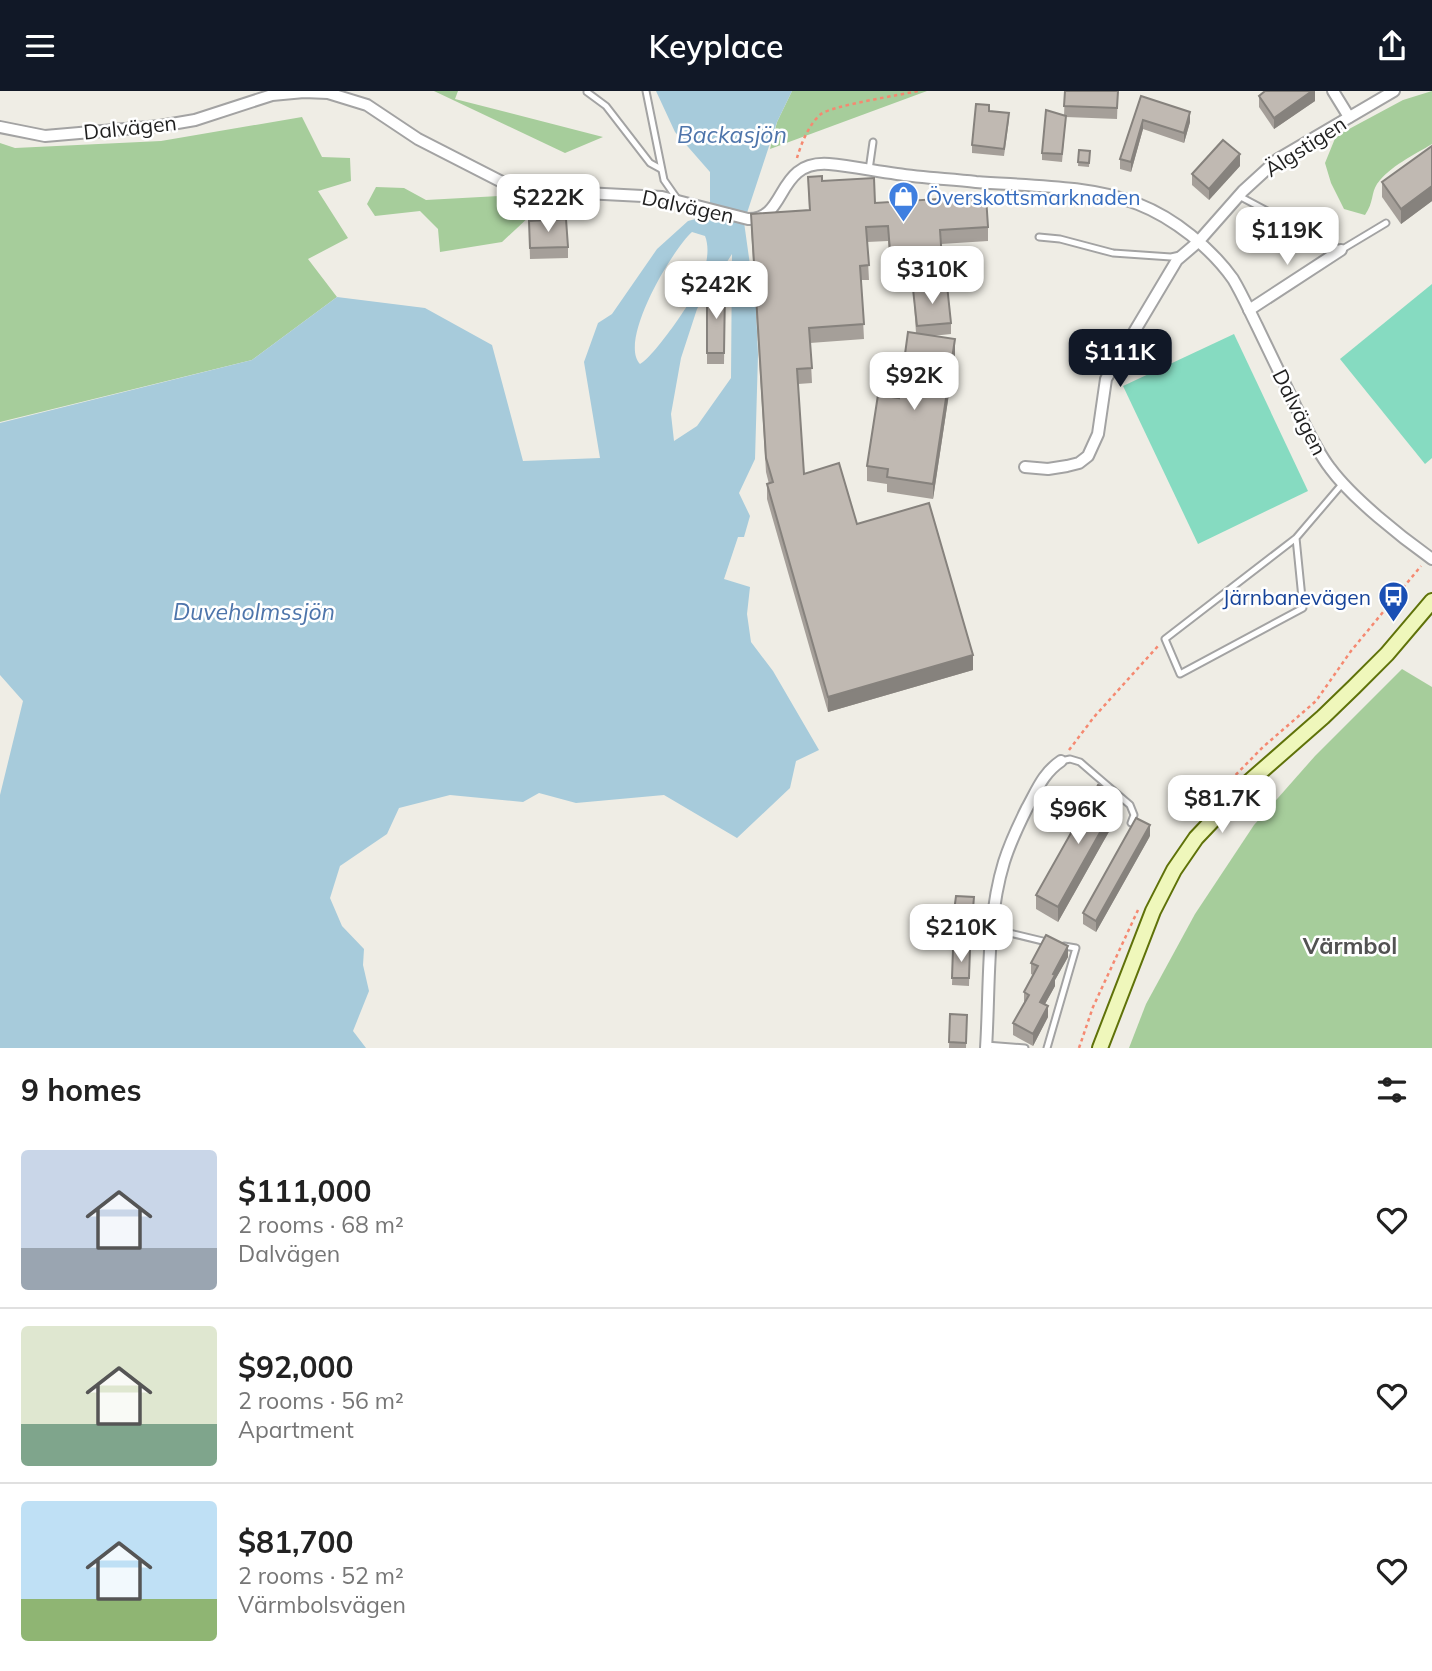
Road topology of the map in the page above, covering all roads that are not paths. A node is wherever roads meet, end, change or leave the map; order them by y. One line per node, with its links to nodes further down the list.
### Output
1 (646, 91): 8 (lane)
2 (1333, 91): 5 (street)
3 (1394, 91): 5 (street, Älgstigen)
4 (586, 92): 8 (lane)
5 (1349, 117): 10 (street, Älgstigen)
6 (0, 127): 11 (street, Dalvägen)
7 (873, 142): 9 (lane)
8 (661, 169): 11 (lane)
9 (869, 170): 11 (street, Dalvägen); 14 (street, Dalvägen)
10 (1239, 196): 14 (street, Älgstigen); 15 (lane)
11 (678, 200)
12 (1386, 223): 15 (lane)
13 (1039, 237): 16 (lane)
14 (1198, 242): 16 (street); 17 (street, Dalvägen)
15 (1341, 250): 17 (street)
16 (1183, 255): 18 (street)
17 (1249, 310): 19 (street, Dalvägen)
18 (1025, 467)
19 (1343, 483): 20 (lane); 21 (street, Dalvägen)
20 (1296, 538): 20 (lane)
21 (1432, 559)
22 (1432, 601): 29 (street)
23 (1061, 761): 24 (lane); 25 (street)
24 (1131, 823)
25 (993, 929): 26 (street); 28 (lane)
26 (986, 1047): 27 (lane)
27 (1025, 1048)
28 (1047, 1048)
29 (1100, 1048)

